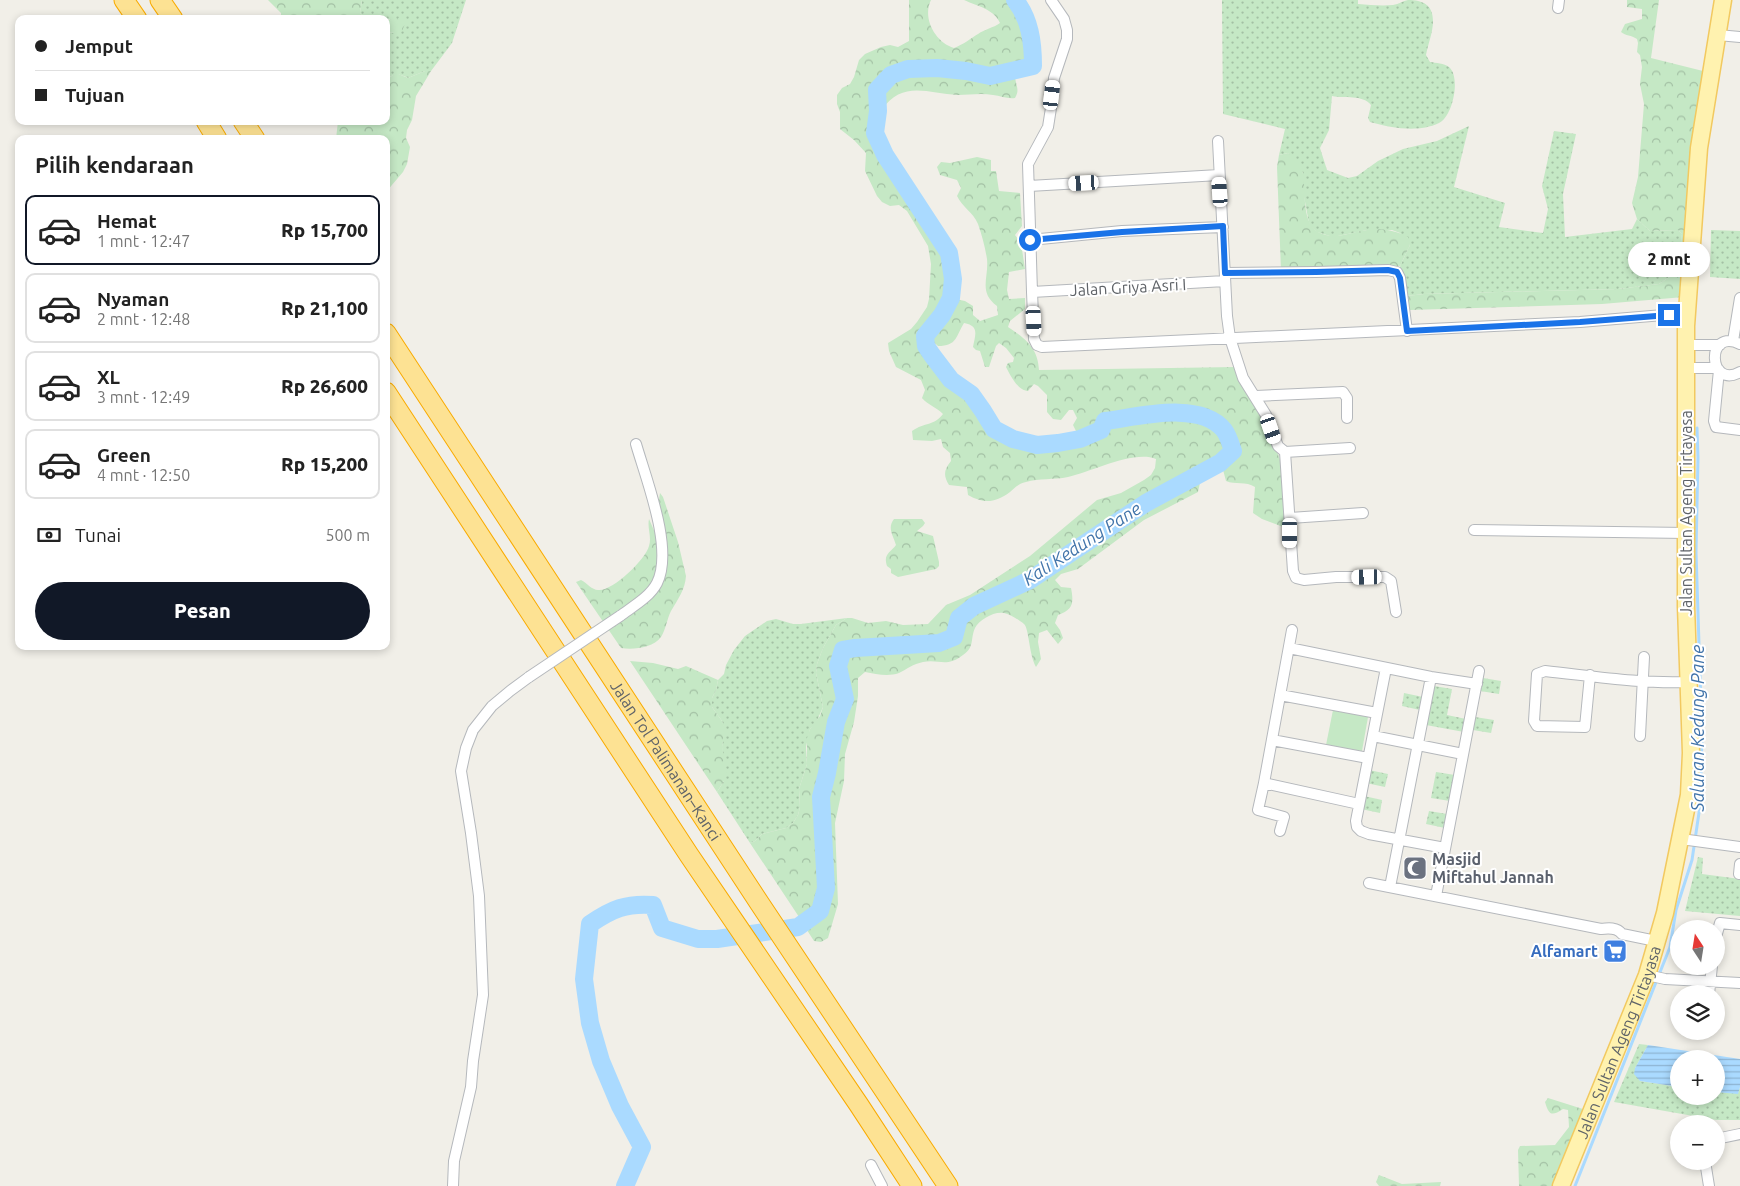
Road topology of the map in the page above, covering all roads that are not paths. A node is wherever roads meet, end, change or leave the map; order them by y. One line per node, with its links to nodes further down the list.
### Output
1 (124, 0): 5 (highway)
2 (160, 0): 6 (highway)
3 (1051, 0): 10 (street)
4 (1723, 0): 7 (main road, Jalan Sultan Ageng Tirtayasa)
5 (134, 15)
6 (170, 15)
7 (1729, 36): 16 (main road, Jalan Sultan Ageng Tirtayasa)
8 (1218, 141): 9 (street)
9 (1219, 175): 10 (street); 11 (street)
10 (1029, 186): 12 (street)
11 (1223, 226): 12 (street); 13 (street)
12 (1030, 240): 14 (street)
13 (1225, 277): 14 (street, Jalan Griya Asri I); 17 (street, Jalan Griya Asri I); 18 (street)
14 (1032, 292): 18 (street)
15 (1740, 298): 20 (street)
16 (1687, 313): 17 (street); 21 (main road, Jalan Sultan Ageng Tirtayasa)
17 (1407, 331): 18 (street)
18 (1230, 338): 26 (street)
19 (390, 339): 81 (highway, Jalan Tol Palimanan–Kanci)
20 (1736, 343): 22 (street)
21 (1689, 344): 22 (street); 23 (main road, Jalan Sultan Ageng Tirtayasa)
22 (1720, 345): 24 (street)
23 (1688, 368): 24 (street); 36 (main road, Jalan Sultan Ageng Tirtayasa)
24 (1718, 369): 25 (street); 29 (street)
25 (1740, 372)
26 (1256, 396): 28 (street); 32 (street)
27 (390, 398): 80 (highway, Jalan Tol Palimanan–Kanci)
28 (1347, 418)
29 (1740, 430)
30 (636, 444): 78 (street, bridge)
31 (1350, 448): 32 (street)
32 (1284, 452): 34 (street)
33 (1364, 513): 34 (street)
34 (1290, 518): 37 (street)
35 (1474, 530): 36 (street)
36 (1687, 533): 46 (main road, Jalan Sultan Ageng Tirtayasa)
37 (1396, 612)
38 (1292, 630): 39 (street)
39 (1289, 648): 41 (street); 48 (street)
40 (1644, 658): 45 (street)
41 (1386, 668): 44 (street); 49 (street)
42 (1479, 671): 47 (street)
43 (1590, 676): 43 (street); 45 (street)
44 (1431, 677): 47 (street); 53 (street)
45 (1643, 682): 46 (street); 51 (street)
46 (1688, 682): 59 (main road, Jalan Sultan Ageng Tirtayasa)
47 (1477, 684): 54 (street)
48 (1280, 695): 49 (street); 52 (street)
49 (1377, 713): 50 (street)
50 (1373, 736): 53 (street); 55 (street)
51 (1640, 736)
52 (1272, 740): 55 (street); 56 (street)
53 (1417, 745): 54 (street); 60 (street)
54 (1463, 754): 62 (street)
55 (1368, 758): 57 (street)
56 (1264, 783): 57 (street); 58 (street)
57 (1359, 804): 60 (street)
58 (1280, 831)
59 (1685, 839): 61 (street); 68 (main road, Jalan Sultan Ageng Tirtayasa)
60 (1399, 840): 62 (street); 64 (street)
61 (1740, 846)
62 (1445, 848): 65 (street)
63 (1369, 883): 64 (street)
64 (1390, 887): 65 (street)
65 (1436, 896): 68 (street)
66 (1725, 924): 67 (street)
67 (1740, 925)
68 (1656, 941): 70 (main road, Jalan Sultan Ageng Tirtayasa)
69 (1711, 975): 71 (street)
70 (1650, 976): 71 (street); 82 (main road, Jalan Sultan Ageng Tirtayasa)
71 (1710, 982): 72 (street); 73 (street)
72 (1740, 983)
73 (1710, 985)
74 (1740, 1134): 75 (street)
75 (1725, 1137)
76 (871, 1165): 79 (street)
77 (1706, 1170): 83 (street)
78 (453, 1186)
79 (882, 1186)
80 (912, 1186)
81 (948, 1186)
82 (1560, 1186)
83 (1709, 1186)

